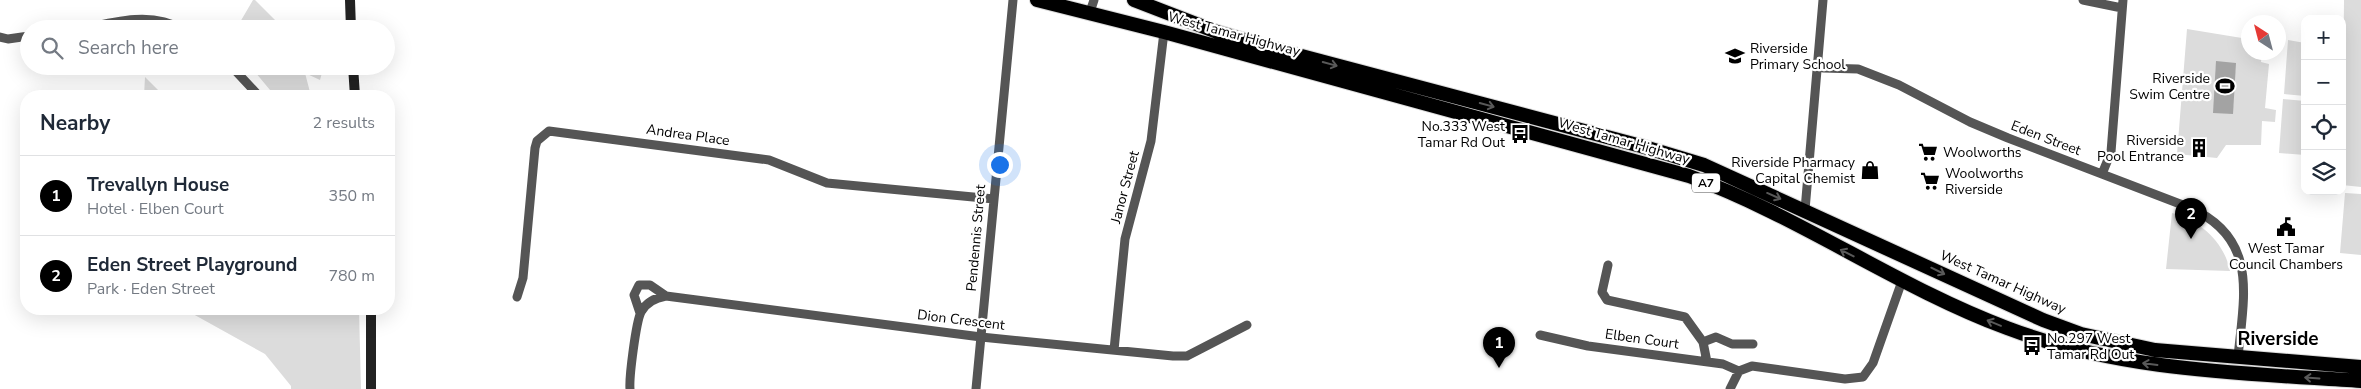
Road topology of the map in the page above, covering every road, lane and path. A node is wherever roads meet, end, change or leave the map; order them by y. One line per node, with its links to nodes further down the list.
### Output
1 (350, 0): 9 (main road)
2 (1013, 0): 19 (street, Pendennis Street)
3 (1037, 0): 8 (highway, West Tamar Highway / A7)
4 (1134, 0): 20 (highway, West Tamar Highway / A7, one-way to 20)
5 (1822, 0): 13 (street)
6 (2083, 0): 7 (street)
7 (2122, 4): 18 (street)
8 (1092, 6): 10 (highway, West Tamar Highway / A7)
9 (351, 20)
10 (1164, 32): 23 (highway, West Tamar Highway / A7, one-way to 10); 33 (street, Janor Street)
11 (0, 36): 12 (street)
12 (20, 37)
13 (1817, 65): 18 (street, Eden Street); 20 (street)
14 (239, 75): 16 (street)
15 (354, 75): 17 (main road)
16 (253, 90)
17 (355, 90)
18 (2102, 174): 34 (street, Eden Street)
19 (994, 198): 25 (street, Andrea Place); 30 (street, Pendennis Street)
20 (1804, 210): 21 (highway, West Tamar Highway / A7)
21 (1910, 258): 23 (highway); 34 (highway, West Tamar Highway / A7, one-way to 34)
22 (1608, 265): 31 (street)
23 (1902, 281): 37 (street); 38 (highway, West Tamar Highway / A7, one-way to 23)
24 (666, 296): 26 (street); 26 (street, Dion Crescent); 30 (street, Dion Crescent)
25 (517, 298)
26 (640, 313): 40 (street, Dion Crescent)
27 (371, 315): 39 (main road)
28 (1247, 326): 33 (street, Dion Crescent)
29 (1540, 335): 35 (street, Elben Court)
30 (981, 337): 33 (street, Dion Crescent); 41 (street, Pendennis Street)
31 (1703, 342): 32 (street); 35 (street)
32 (1753, 344)
33 (1114, 350)
34 (2238, 358): 36 (highway, West Tamar Highway / A7)
35 (1707, 362): 37 (street, Elben Court)
36 (2361, 367)
37 (1739, 371): 42 (street)
38 (2361, 381)
39 (370, 389)
40 (630, 389)
41 (976, 389)
42 (1730, 389)

